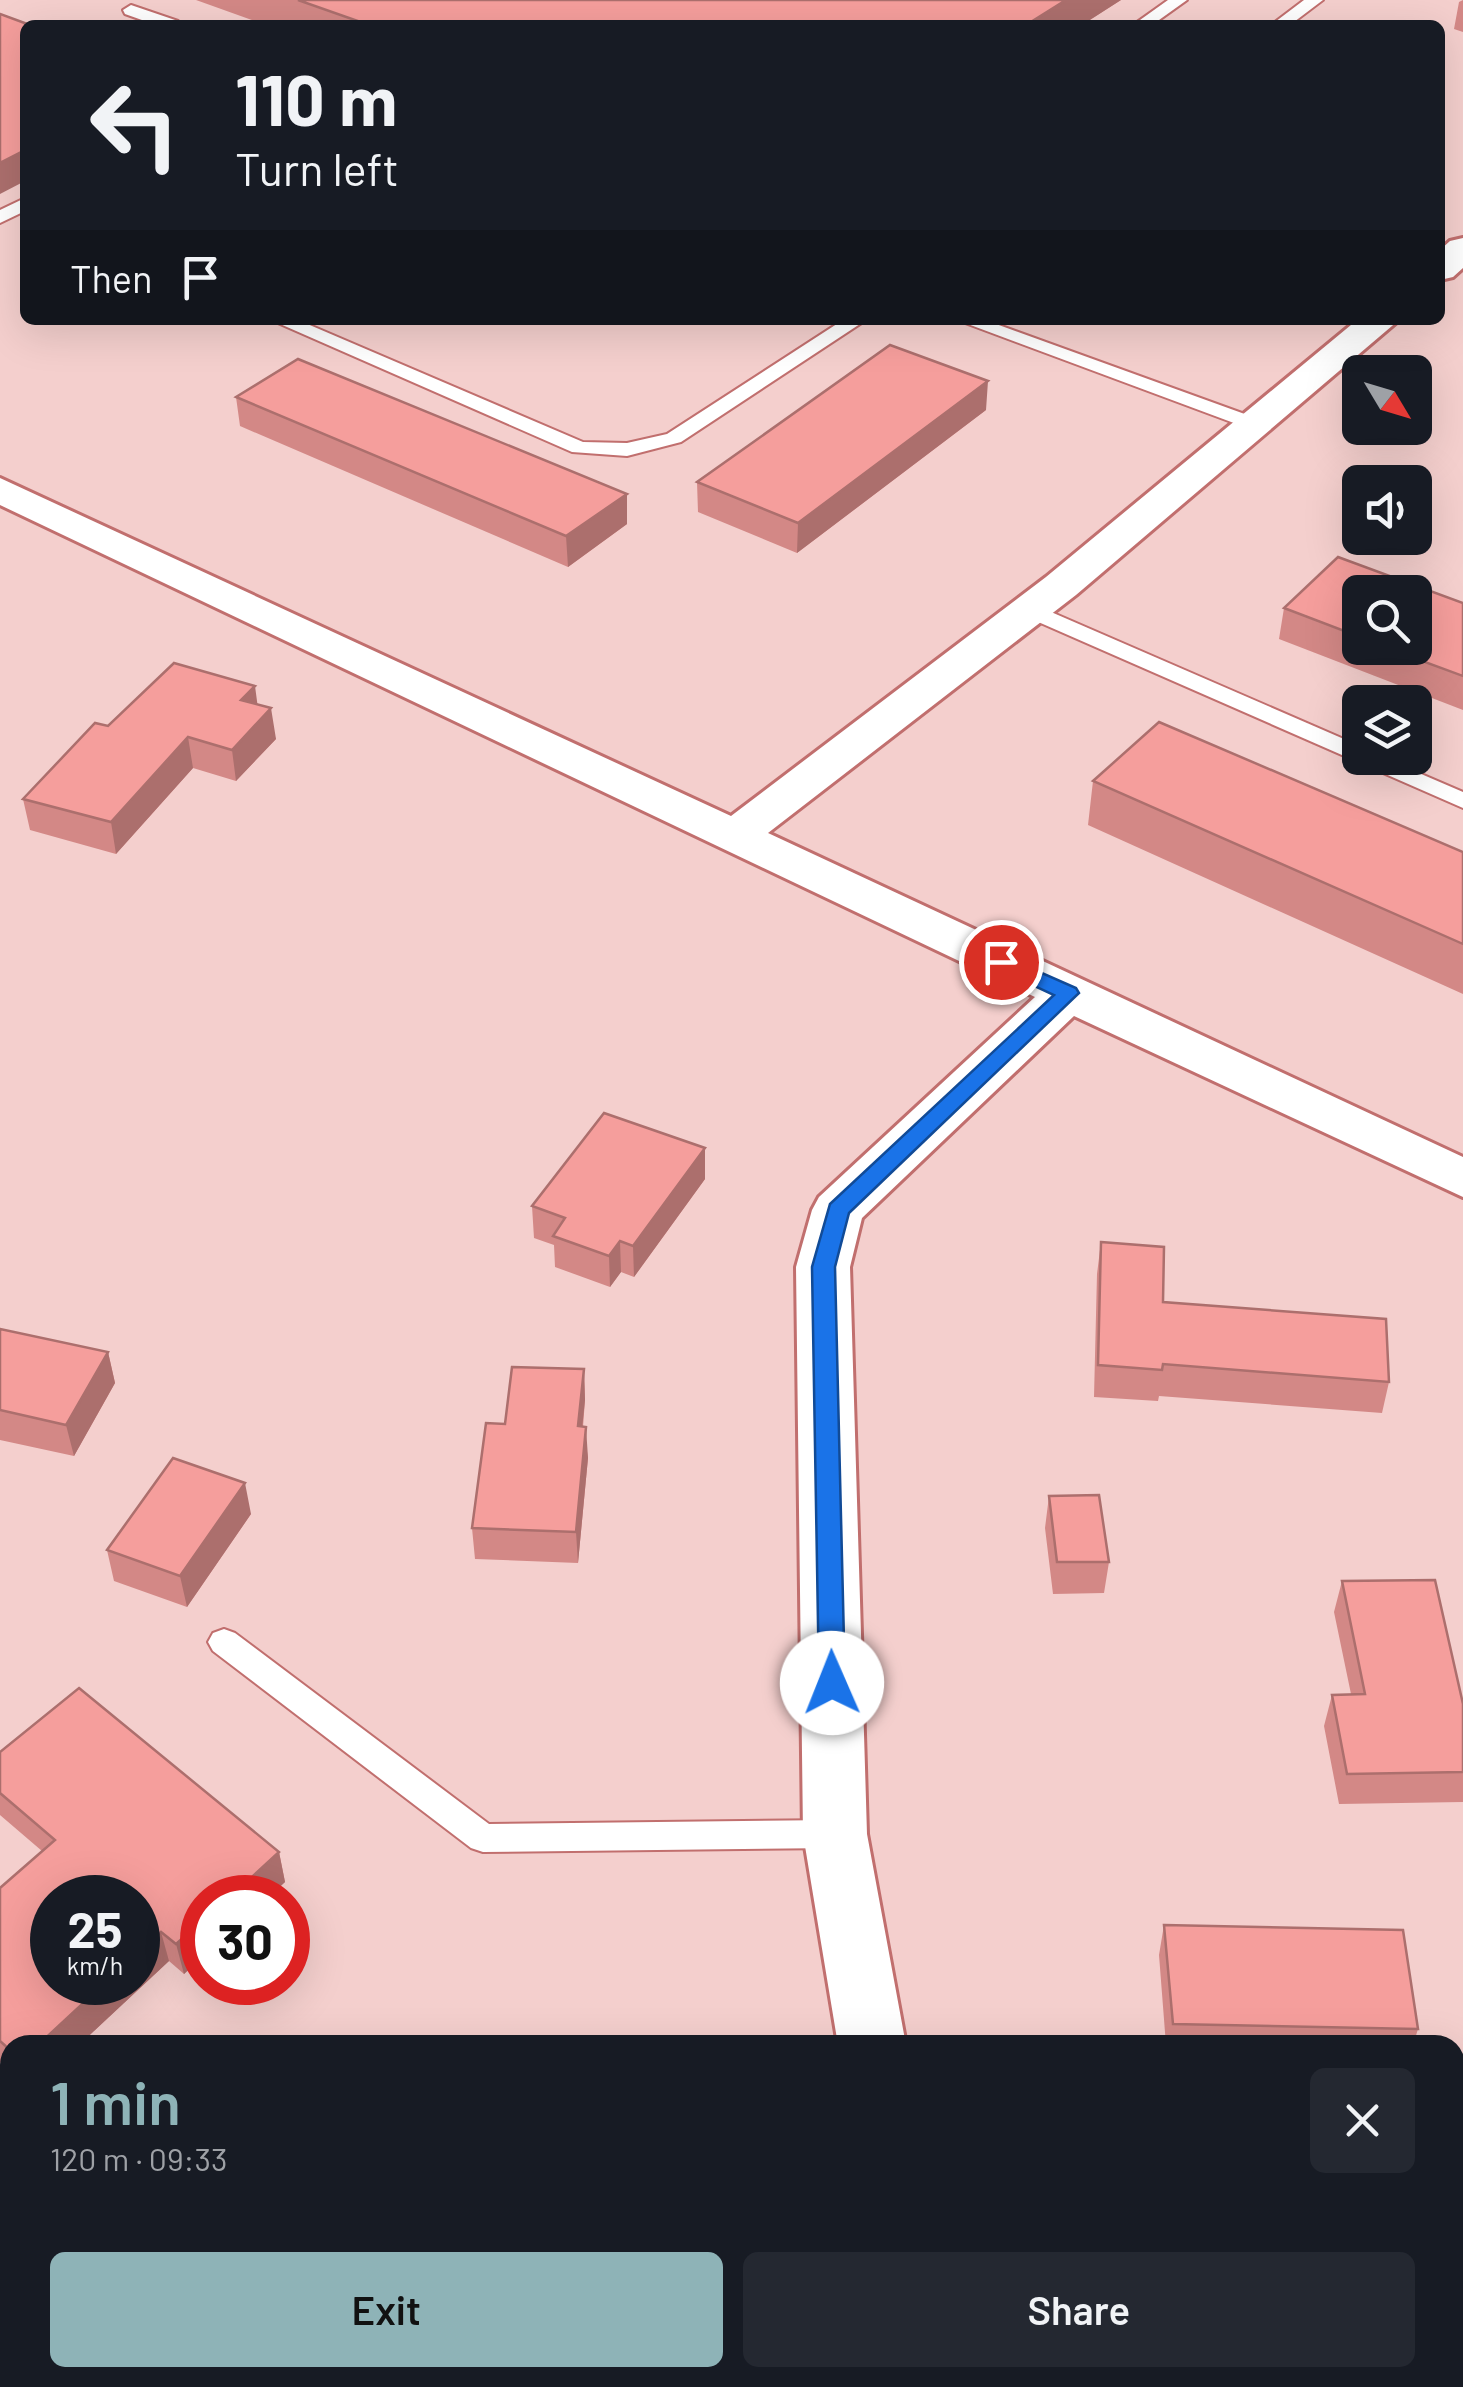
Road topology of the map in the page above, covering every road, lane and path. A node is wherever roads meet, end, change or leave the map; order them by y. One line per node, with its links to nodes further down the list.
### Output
1 (1179, 0): 5 (lane)
2 (1315, 0): 6 (lane)
3 (130, 10): 4 (lane)
4 (158, 20)
5 (1149, 20)
6 (1287, 20)
7 (293, 325): 8 (lane)
8 (848, 325)
9 (981, 325): 11 (lane)
10 (1374, 325): 11 (street)
11 (1257, 425): 13 (street)
12 (0, 490): 17 (street)
13 (1028, 609): 14 (lane); 17 (street)
14 (1342, 747)
15 (1405, 775): 16 (lane)
16 (1463, 801)
17 (731, 838): 18 (street)
18 (1068, 993): 19 (street); 21 (street)
19 (1463, 1179)
20 (224, 1642): 21 (lane)
21 (835, 1834): 22 (street)
22 (870, 2035)

